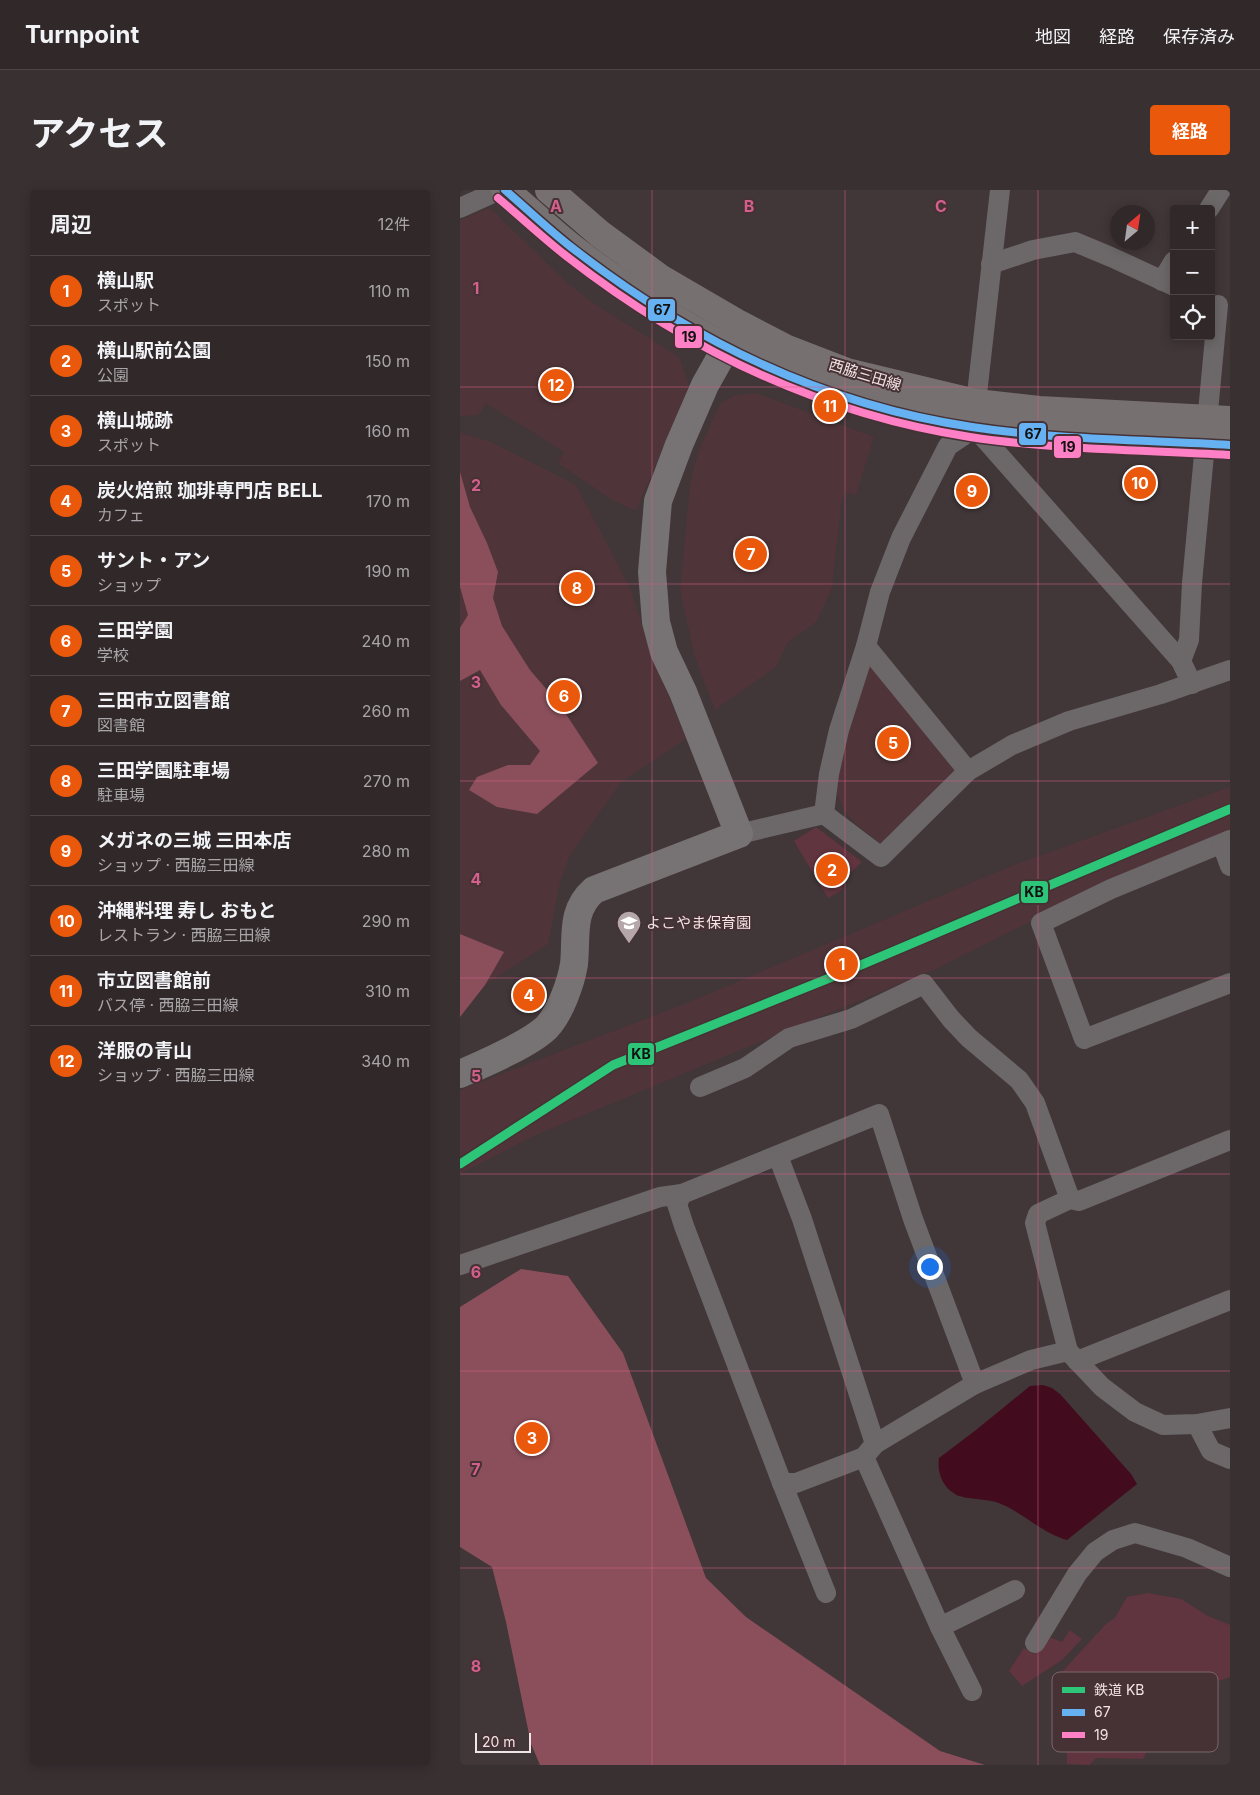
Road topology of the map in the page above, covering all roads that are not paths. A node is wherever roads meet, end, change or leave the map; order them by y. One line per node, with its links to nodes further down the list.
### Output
1 (500, 190): 7 (street)
2 (505, 190): 12 (main road, 西脇三田線)
3 (549, 190): 11 (main road, 西脇三田線)
4 (1000, 190): 8 (street)
5 (1221, 190): 6 (street)
6 (1211, 205)
7 (460, 208)
8 (991, 264): 9 (street); 13 (street)
9 (1168, 284)
10 (1220, 304): 14 (street)
11 (739, 324): 12 (street); 13 (main road, 西脇三田線)
12 (725, 348): 13 (main road, 西脇三田線); 21 (street)
13 (976, 416): 14 (main road, 西脇三田線); 15 (street); 16 (street)
14 (1218, 432): 16 (street)
15 (866, 646): 19 (street); 20 (street)
16 (1181, 661): 18 (street)
17 (1230, 670): 18 (street)
18 (1192, 684): 19 (street)
19 (968, 771): 20 (street)
20 (824, 814): 21 (street)
21 (739, 834): 25 (street)
22 (1226, 842): 23 (street); 24 (street)
23 (1230, 866)
24 (1230, 983)
25 (460, 1074)
26 (700, 1087): 30 (street)
27 (1230, 1140): 30 (street)
28 (778, 1156): 29 (street); 34 (street); 37 (street)
29 (682, 1194): 31 (street); 39 (street)
30 (1070, 1199): 33 (street)
31 (460, 1265)
32 (1230, 1300): 33 (street)
33 (1072, 1356): 34 (street); 36 (street)
34 (975, 1384): 37 (street)
35 (1230, 1418): 36 (street)
36 (1197, 1424): 38 (street)
37 (870, 1451): 39 (street); 43 (street)
38 (1230, 1459)
39 (782, 1483): 42 (street)
40 (1230, 1567): 44 (street)
41 (1016, 1590): 43 (street)
42 (826, 1593)
43 (940, 1628): 45 (street)
44 (1035, 1643)
45 (972, 1691)

